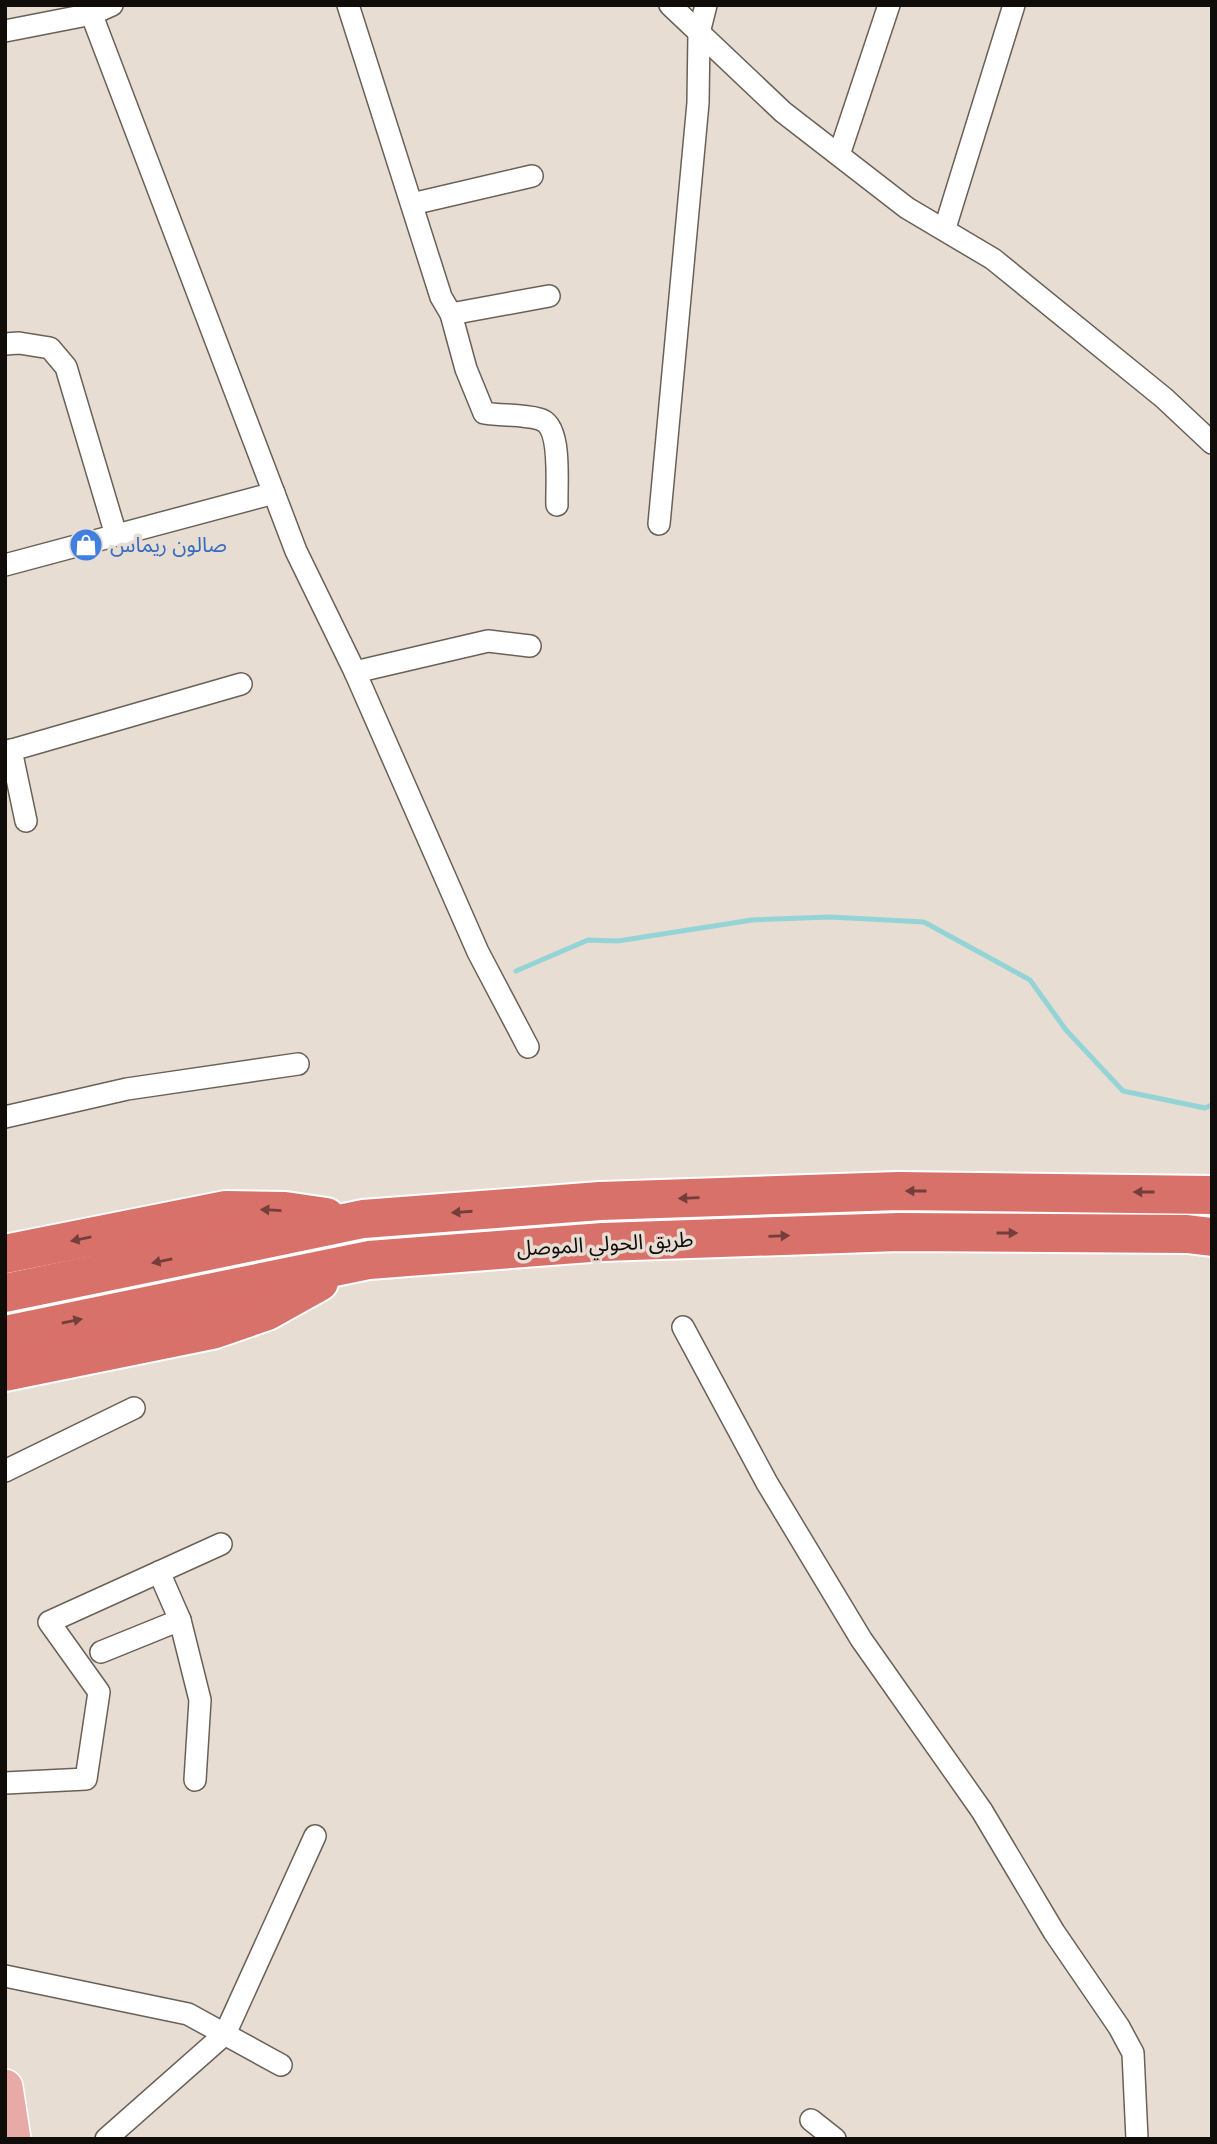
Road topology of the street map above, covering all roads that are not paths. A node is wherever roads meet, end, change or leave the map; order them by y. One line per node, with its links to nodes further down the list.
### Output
1 (112, 5): 7 (street)
2 (348, 5): 12 (street)
3 (670, 5): 9 (street)
4 (706, 5): 9 (street)
5 (889, 5): 10 (street)
6 (1014, 5): 13 (street)
7 (90, 10): 8 (street); 18 (street)
8 (5, 31)
9 (699, 33): 10 (street); 20 (street)
10 (839, 155): 13 (street)
11 (532, 176): 12 (street)
12 (412, 204): 15 (street)
13 (945, 228): 17 (street)
14 (549, 296): 15 (street)
15 (451, 314): 19 (street)
16 (5, 344): 21 (street)
17 (1212, 443)
18 (274, 493): 21 (street); 24 (street)
19 (557, 505)
20 (659, 524)
21 (116, 536): 22 (street)
22 (5, 565)
23 (530, 646): 24 (street)
24 (355, 672): 28 (street)
25 (241, 684): 26 (street)
26 (8, 751): 27 (street)
27 (26, 821)
28 (528, 1046)
29 (298, 1064): 30 (street)
30 (5, 1117)
31 (1212, 1195): 32 (highway, طريق الحولي الموصل, one-way to 32)
32 (363, 1219): 34 (highway, one-way to 34); 36 (highway, طريق الحولي الموصل, one-way to 36)
33 (1212, 1237): 35 (highway, طريق الحولي الموصل, one-way to 33)
34 (5, 1254)
35 (369, 1260): 38 (highway, طريق الحولي الموصل, one-way to 35); 39 (highway)
36 (5, 1293)
37 (683, 1327): 57 (street)
38 (5, 1335)
39 (5, 1372)
40 (134, 1408): 41 (street)
41 (5, 1471)
42 (221, 1544): 43 (street)
43 (159, 1572): 44 (street); 47 (street)
44 (180, 1620): 45 (street); 46 (street)
45 (101, 1652)
46 (195, 1780)
47 (5, 1783)
48 (315, 1836): 50 (street)
49 (5, 1976): 50 (street)
50 (225, 2034): 51 (street); 55 (street)
51 (281, 2065)
52 (5, 2087): 54 (main road)
53 (811, 2120): 56 (street)
54 (13, 2139)
55 (106, 2139)
56 (835, 2139)
57 (1137, 2139)

